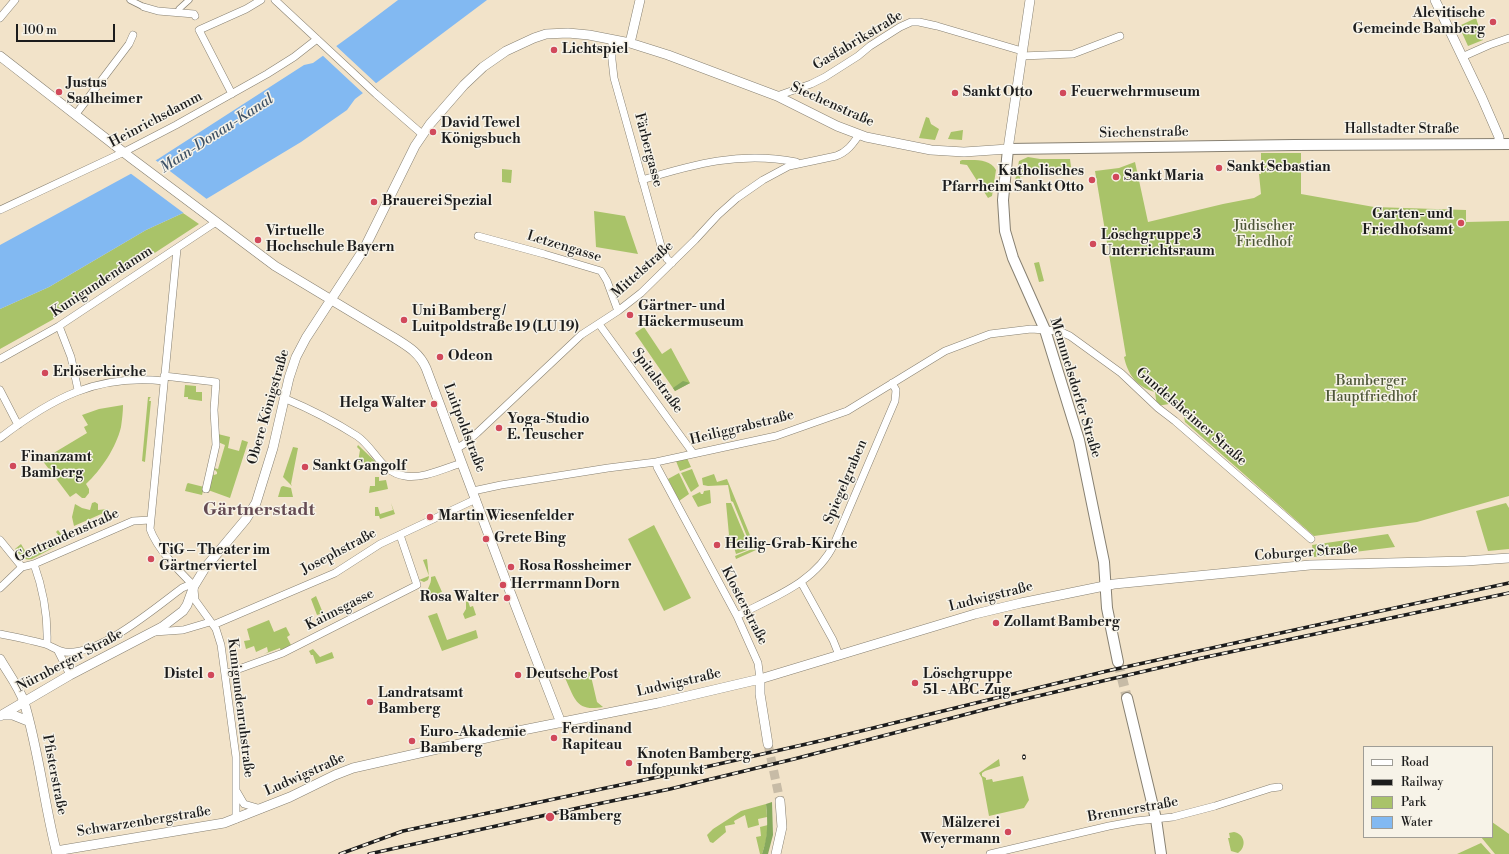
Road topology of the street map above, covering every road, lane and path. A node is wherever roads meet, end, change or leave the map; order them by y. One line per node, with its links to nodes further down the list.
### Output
1 (15, 0): 12 (street)
2 (130, 0): 9 (street)
3 (189, 0): 10 (street)
4 (261, 0): 22 (street)
5 (640, 0): 18 (street)
6 (1030, 0): 19 (street)
7 (1435, 0): 21 (street)
8 (278, 1): 17 (street)
9 (144, 7): 10 (street)
10 (178, 12): 11 (street)
11 (194, 16)
12 (0, 18)
13 (133, 35): 24 (street)
14 (1120, 36): 19 (street, Gasfabrikstraße)
15 (1509, 38): 21 (street)
16 (612, 40): 18 (street, Siechenstraße); 25 (street, Siechenstraße); 32 (street, Färbergasse)
17 (320, 42): 22 (street, Heinrichsdamm); 25 (street)
18 (630, 43): 23 (street, Siechenstraße)
19 (1022, 53): 23 (street, Gasfabrikstraße); 29 (street)
20 (0, 56): 24 (street, Luitpoldstraße)
21 (1462, 57): 27 (street)
22 (232, 94): 30 (street, Heinrichsdamm)
23 (777, 96): 26 (street, Siechenstraße)
24 (76, 114): 30 (street, Luitpoldstraße)
25 (422, 134): 38 (street, Obere Königstraße)
26 (859, 135): 29 (street, Siechenstraße); 31 (street, Mittelstraße)
27 (1504, 144): 28 (main road, Hallstadter Straße)
28 (1214, 146): 29 (main road, Siechenstraße)
29 (1008, 149): 42 (main road, Memmelsdorfer Straße)
30 (128, 155): 33 (street, Heinrichsdamm); 34 (street, Luitpoldstraße)
31 (798, 163): 32 (street); 37 (street, Mittelstraße)
32 (642, 180): 37 (street, Färbergasse)
33 (0, 210)
34 (213, 220): 36 (street, Kunigundendamm); 38 (street, Luitpoldstraße)
35 (478, 236): 39 (street, Letzengasse)
36 (177, 249): 41 (street, Kunigundendamm); 44 (street)
37 (672, 263): 39 (street, Mittelstraße)
38 (332, 300): 48 (street, Obere Königstraße); 51 (street, Luitpoldstraße)
39 (618, 311): 40 (street, Mittelstraße)
40 (599, 324): 51 (street, Mittelstraße); 52 (street, Spitalstraße)
41 (59, 326): 43 (street, Kunigundendamm); 47 (street)
42 (1045, 330): 45 (street, Heiliggrabstraße); 59 (street, Gundelsheimer Straße); 65 (main road, Memmelsdorfer Straße)
43 (0, 359)
44 (164, 378): 47 (street); 55 (street); 57 (street)
45 (892, 383): 52 (street, Heiliggrabstraße); 64 (street, Spiegelgraben)
46 (0, 390): 49 (street)
47 (78, 390): 49 (street)
48 (286, 399): 54 (street); 66 (street, Obere Königstraße)
49 (18, 425): 50 (street)
50 (0, 438)
51 (456, 448): 54 (street, Luitpoldstraße)
52 (693, 454): 53 (street, Heiliggrabstraße)
53 (656, 462): 56 (street, Heiliggrabstraße); 68 (street, Klosterstraße)
54 (462, 463): 56 (street, Luitpoldstraße)
55 (206, 490)
56 (474, 495): 58 (street, Josephstraße); 84 (street, Luitpoldstraße)
57 (150, 520): 62 (street, Gertraudenstraße); 66 (street)
58 (400, 535): 69 (street, Josephstraße); 77 (street, Kaimsgasse)
59 (1311, 539)
60 (0, 540): 63 (street)
61 (1509, 558): 65 (street, Coburger Straße)
62 (34, 564): 63 (street, Gertraudenstraße); 72 (street)
63 (22, 567): 67 (street, Gertraudenstraße)
64 (801, 582): 68 (street, Spiegelgraben); 74 (street)
65 (1106, 585): 74 (street, Ludwigstraße); 76 (main road, Memmelsdorfer Straße)
66 (194, 586): 69 (street, Kunigundenruhstraße); 70 (street, Nürnberger Straße); 73 (street)
67 (0, 588)
68 (737, 616): 79 (street, Klosterstraße)
69 (212, 624): 70 (street, Nürnberger Straße); 77 (street, Kunigundenruhstraße)
70 (152, 632): 78 (street, Nürnberger Straße)
71 (0, 634): 72 (street)
72 (47, 644): 73 (street)
73 (58, 651): 78 (street)
74 (839, 655): 79 (street, Ludwigstraße)
75 (0, 660): 81 (street, Pfisterstraße)
76 (1118, 662)
77 (225, 674): 87 (street, Kunigundenruhstraße)
78 (70, 675): 81 (street, Nürnberger Straße)
79 (760, 678): 84 (street, Ludwigstraße); 85 (street)
80 (1127, 698): 91 (main road)
81 (23, 702): 82 (street, Nürnberger Straße); 83 (street, Pfisterstraße)
82 (1, 715): 83 (street, Nürnberger Straße)
83 (28, 721): 92 (street, Pfisterstraße)
84 (561, 722): 89 (street, Ludwigstraße)
85 (768, 744)
86 (1279, 787): 91 (street, Brennerstraße)
87 (237, 792): 89 (street, Ludwigstraße); 90 (street, Kunigundenruhstraße)
88 (780, 801): 93 (street)
89 (261, 809): 90 (street, Ludwigstraße)
90 (236, 819): 92 (street, Schwarzenbergstraße)
91 (1156, 819): 94 (street, Brennerstraße); 95 (main road)
92 (56, 852)
93 (776, 854)
94 (990, 854)
95 (1161, 854)

